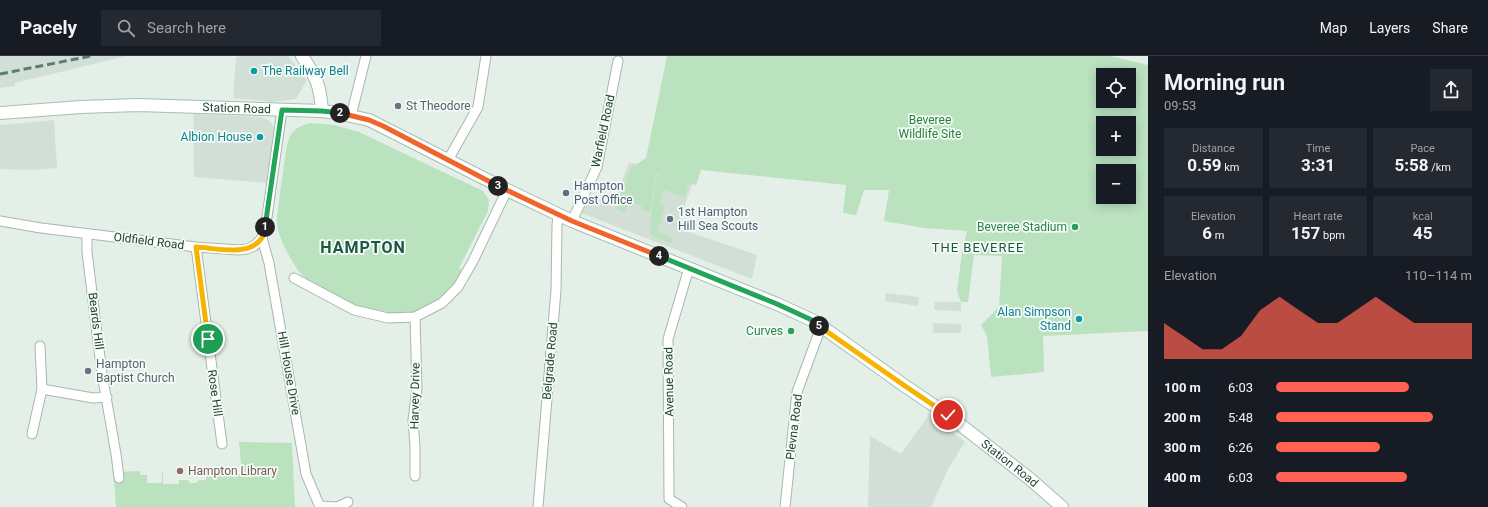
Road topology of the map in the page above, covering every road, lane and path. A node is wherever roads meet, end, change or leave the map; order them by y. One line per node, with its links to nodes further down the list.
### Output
1 (302, 56): 6 (street)
2 (366, 56): 8 (street)
3 (486, 56): 9 (street)
4 (618, 61): 13 (street, Warfield Road)
5 (282, 110): 6 (street, Station Road); 7 (street, Station Road); 15 (street)
6 (322, 111): 8 (street, Station Road)
7 (0, 113)
8 (351, 116): 9 (street, Station Road)
9 (448, 160): 10 (street, Station Road)
10 (507, 190): 11 (street, Station Road); 19 (street)
11 (558, 215): 13 (street, Station Road); 30 (street, Belgrade Road)
12 (0, 221): 14 (street, Oldfield Road)
13 (572, 221): 17 (street, Station Road)
14 (88, 234): 16 (street, Oldfield Road); 23 (street, Beards Hill)
15 (262, 238): 16 (street, Oldfield Road); 29 (street, Hill House Drive)
16 (196, 247): 25 (street, Rose Hill)
17 (689, 268): 20 (street, Station Road); 31 (street, Avenue Road)
18 (294, 278): 19 (street)
19 (415, 317): 26 (street, Harvey Drive)
20 (821, 327): 32 (street, Plevna Road); 33 (street, Station Road)
21 (40, 346): 22 (street)
22 (42, 389): 23 (street); 24 (street)
23 (107, 397): 27 (street, Beards Hill)
24 (32, 434)
25 (222, 444)
26 (415, 476)
27 (119, 478)
28 (348, 502): 29 (street)
29 (320, 507)
30 (538, 507)
31 (682, 507)
32 (785, 507)
33 (1062, 507)

